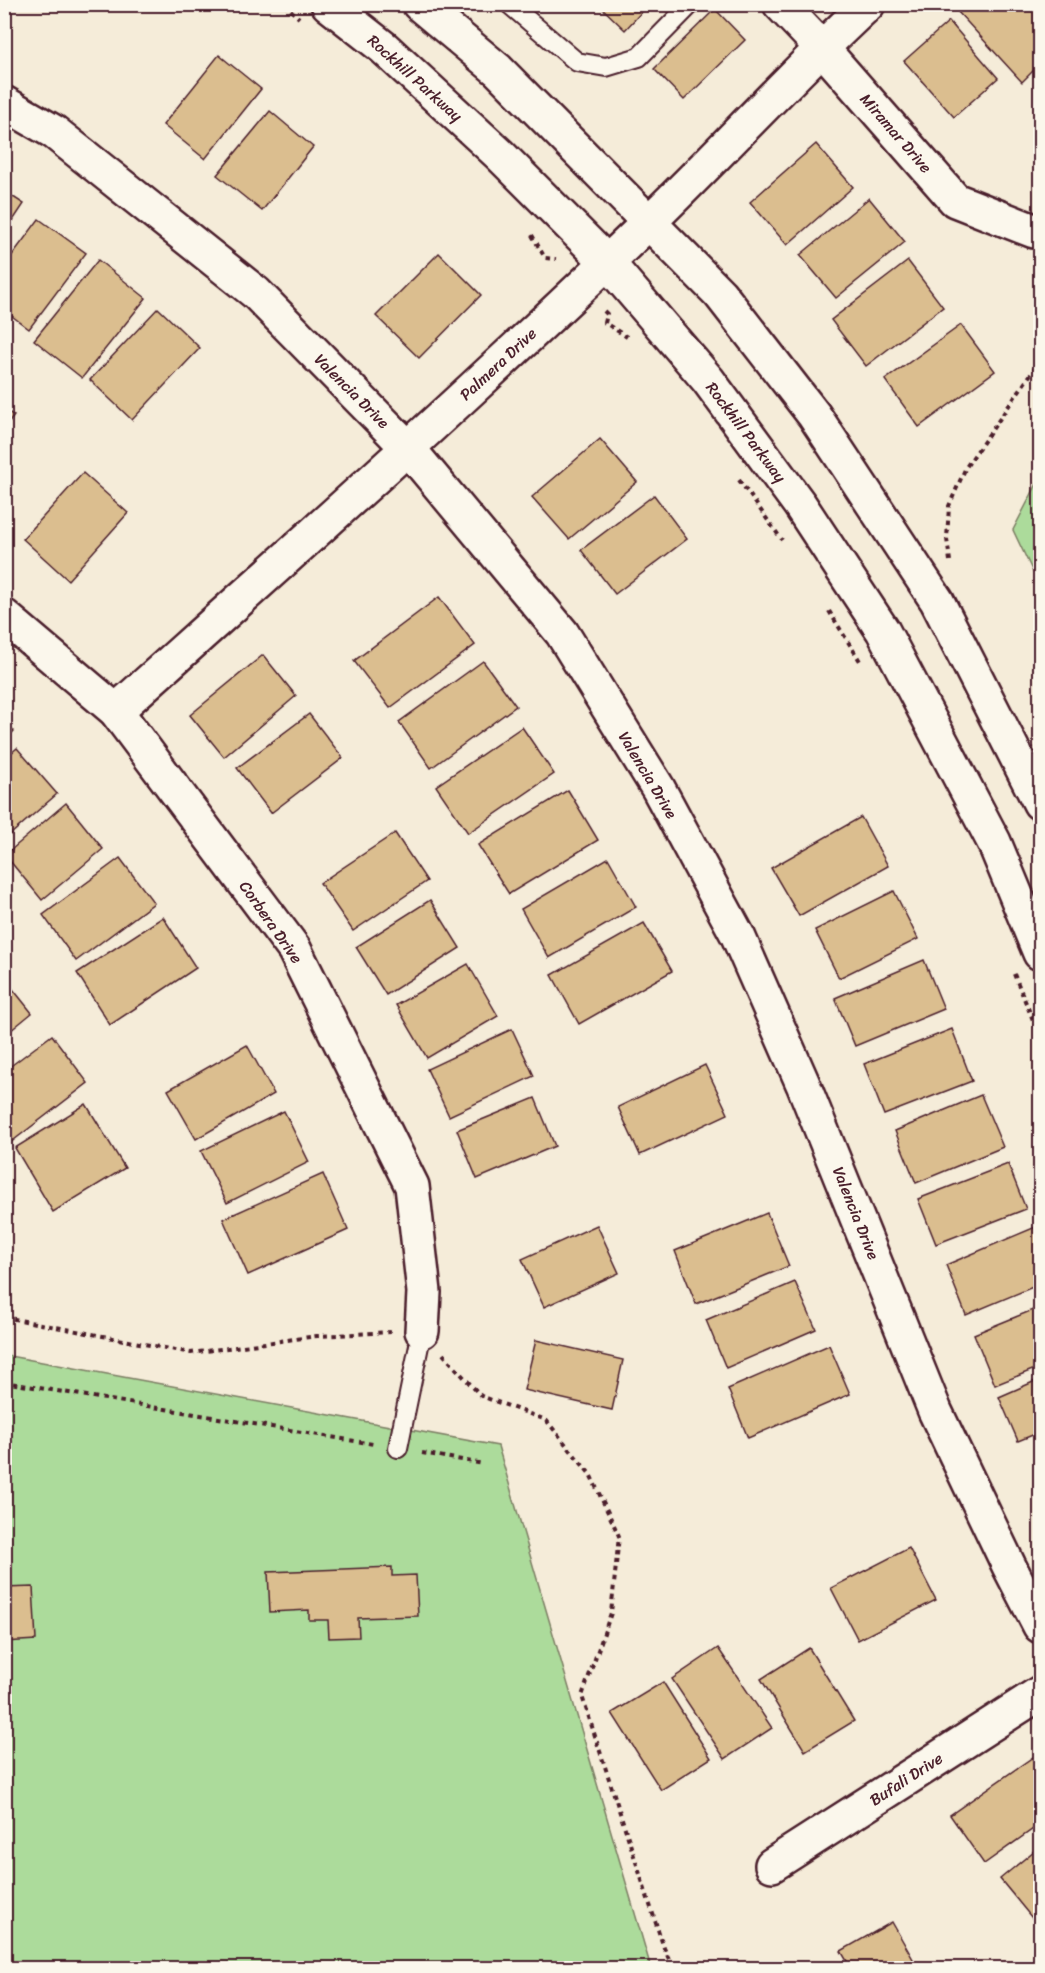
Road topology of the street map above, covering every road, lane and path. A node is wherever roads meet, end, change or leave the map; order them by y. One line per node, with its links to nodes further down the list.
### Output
1 (284, 4): 7 (path)
2 (419, 4): 10 (street)
3 (509, 4): 4 (lane)
4 (691, 4)
5 (780, 4): 8 (street, Miramar Drive)
6 (868, 4): 8 (street, Palmera Drive)
7 (314, 12): 13 (street, Rockhill Parkway)
8 (821, 47): 10 (street, Palmera Drive); 12 (street, Miramar Drive)
9 (4, 103): 17 (street, Valencia Drive)
10 (649, 222): 13 (street, Palmera Drive); 25 (street)
11 (530, 231): 14 (path)
12 (1034, 231)
13 (607, 262): 14 (street, Palmera Drive); 26 (street, Rockhill Parkway)
14 (581, 286): 15 (path); 17 (street, Palmera Drive)
15 (631, 340)
16 (1041, 362): 20 (path)
17 (408, 448): 24 (street, Palmera Drive); 34 (street, Valencia Drive)
18 (737, 477): 19 (path)
19 (784, 543)
20 (950, 562)
21 (822, 602): 23 (path)
22 (4, 616): 24 (street, Corbera Drive)
23 (861, 662)
24 (116, 711): 30 (street, Corbera Drive)
25 (1041, 803)
26 (1041, 953)
27 (1014, 973): 28 (path)
28 (1041, 1037)
29 (4, 1317): 30 (path)
30 (422, 1331): 32 (lane); 37 (path)
31 (4, 1382): 32 (path)
32 (398, 1448): 33 (path)
33 (484, 1464)
34 (1041, 1626)
35 (1041, 1693): 36 (street, Bufali Drive)
36 (772, 1864)
37 (673, 1968)

